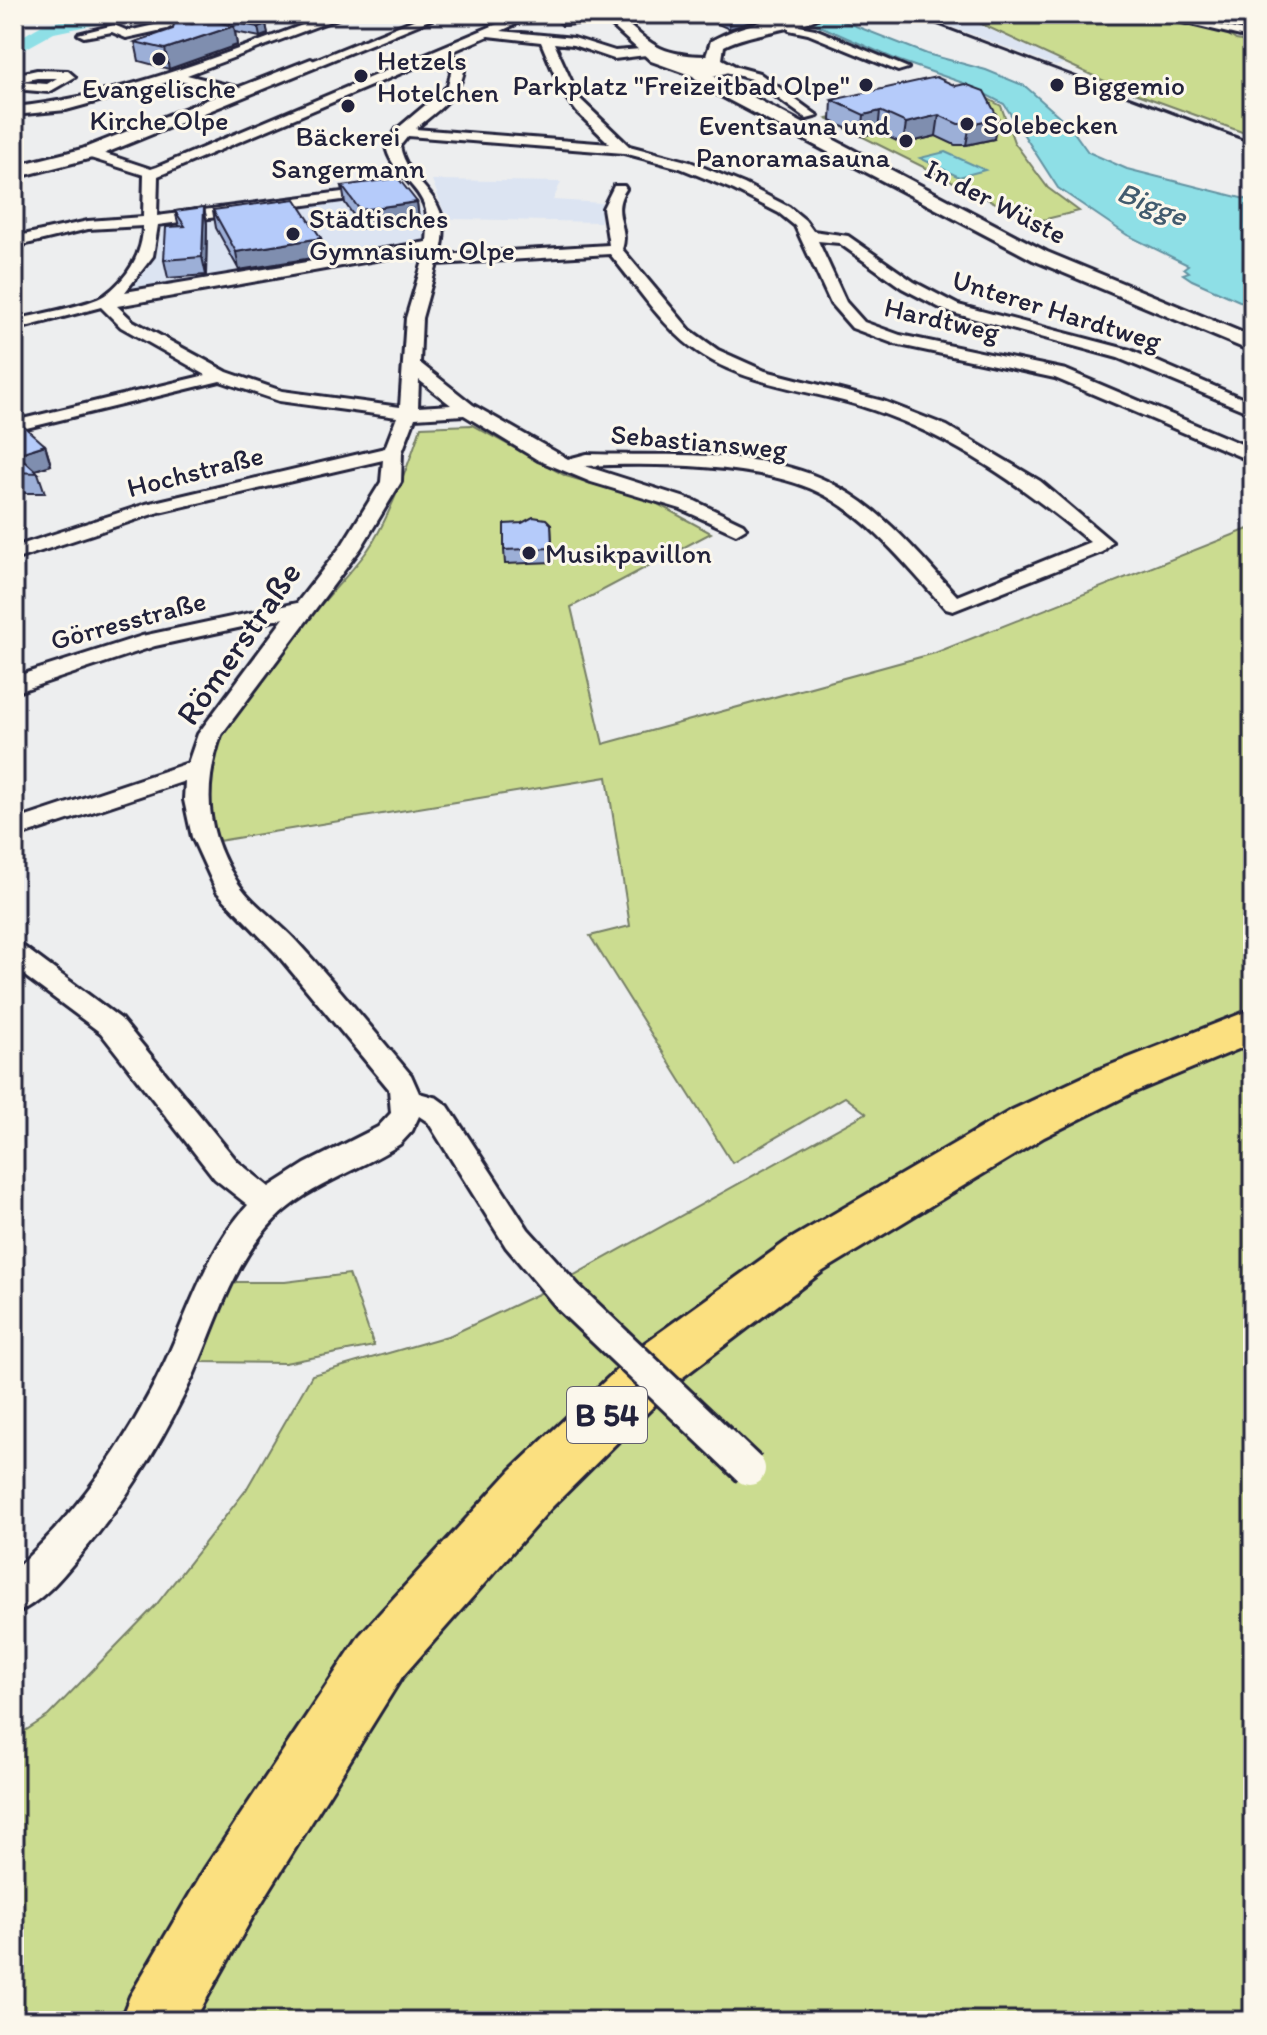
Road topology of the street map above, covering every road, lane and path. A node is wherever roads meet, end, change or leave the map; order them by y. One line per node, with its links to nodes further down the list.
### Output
1 (182, 14): 13 (street)
2 (255, 14): 16 (street)
3 (438, 14): 11 (street)
4 (531, 14): 12 (street)
5 (607, 14): 17 (main road, In der Wüste)
6 (816, 14): 10 (main road)
7 (1155, 14): 14 (street)
8 (345, 16): 16 (street)
9 (378, 23): 11 (street)
10 (793, 23): 21 (street); 22 (main road)
11 (403, 28): 19 (street)
12 (487, 33): 15 (street); 18 (street)
13 (84, 34)
14 (1253, 36)
15 (546, 40): 17 (street); 32 (street)
16 (261, 44): 19 (street); 24 (street)
17 (650, 51): 20 (main road, In der Wüste)
18 (440, 53): 23 (street); 27 (street)
19 (335, 63): 23 (street); 28 (main road)
20 (695, 67): 22 (main road); 22 (main road, In der Wüste)
21 (902, 68)
22 (720, 72): 30 (street); 45 (main road, In der Wüste)
23 (392, 74): 25 (street); 35 (street)
24 (174, 76): 28 (street); 29 (street)
25 (409, 76)
26 (439, 84): 27 (street)
27 (454, 88): 31 (street)
28 (239, 92): 33 (main road)
29 (14, 111)
30 (812, 116)
31 (402, 132): 32 (street, Hardtweg); 36 (street)
32 (627, 149): 39 (street, Hardtweg)
33 (89, 153): 34 (main road); 35 (street)
34 (14, 172)
35 (151, 173): 38 (street)
36 (420, 185): 38 (street); 42 (street)
37 (619, 189): 41 (street)
38 (149, 220): 40 (street); 43 (street)
39 (808, 235): 49 (street, Unterer Hardtweg); 53 (street, Hardtweg)
40 (14, 242)
41 (614, 249): 42 (street); 54 (street, Sebastiansweg)
42 (433, 252): 43 (street); 46 (street, Römerstraße)
43 (109, 300): 44 (street); 47 (street)
44 (14, 325)
45 (1253, 345)
46 (413, 366): 48 (street); 50 (street, Römerstraße)
47 (221, 376): 50 (street); 51 (street)
48 (467, 409): 50 (street); 54 (street)
49 (1253, 409)
50 (409, 413): 52 (street, Römerstraße)
51 (14, 426)
52 (393, 452): 56 (street, Hochstraße); 57 (street, Römerstraße)
53 (1253, 456)
54 (566, 465): 55 (street)
55 (736, 528)
56 (14, 554)
57 (306, 607): 58 (street, Görresstraße); 59 (street, Römerstraße)
58 (14, 686)
59 (198, 768): 60 (street); 63 (street, Römerstraße)
60 (14, 830)
61 (14, 954): 64 (street)
62 (1253, 1025): 67 (main road, B 54)
63 (408, 1101): 64 (street); 65 (street, bridge)
64 (270, 1203): 66 (street)
65 (749, 1469)
66 (14, 1595)
67 (155, 2021)

